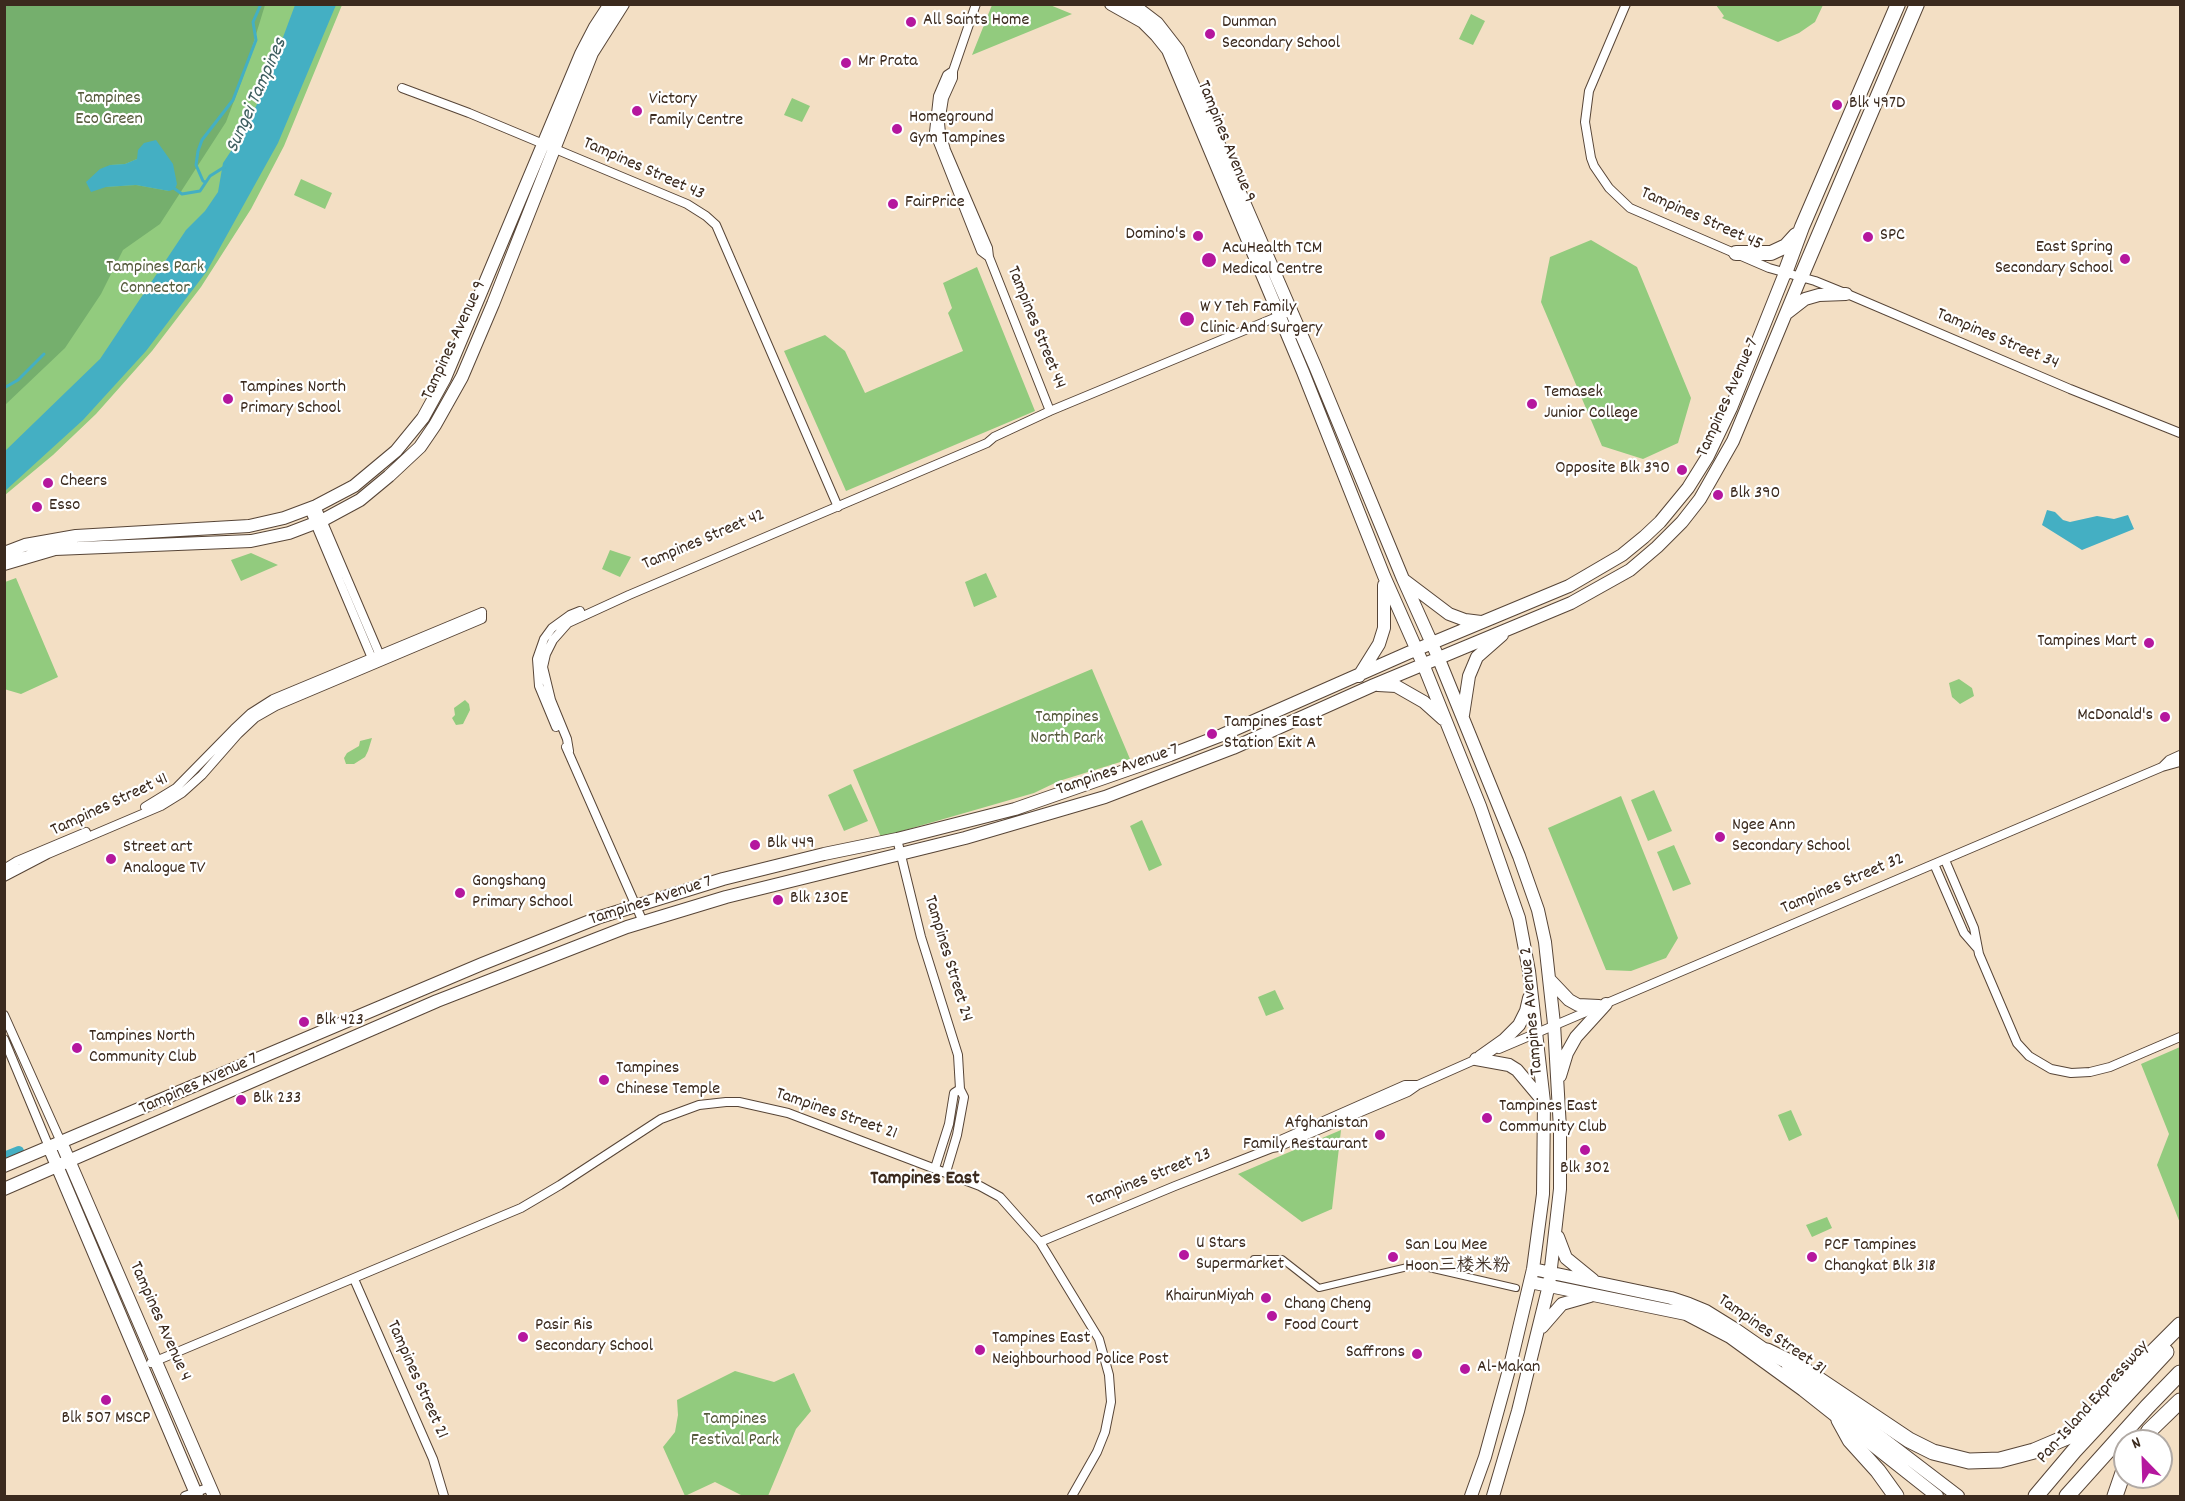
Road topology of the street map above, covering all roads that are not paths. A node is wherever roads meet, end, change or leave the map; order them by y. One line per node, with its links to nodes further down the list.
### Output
1 (610, 4): 10 (main road, Tampines Avenue 9)
2 (623, 4): 10 (main road, Tampines Avenue 9)
3 (976, 4): 19 (street, Tampines Street 44)
4 (1111, 4): 18 (main road, Tampines Avenue 9)
5 (1132, 4): 16 (main road, Tampines Avenue 9)
6 (1626, 4): 12 (street, Tampines Street 45)
7 (1898, 4): 11 (main road, Tampines Avenue 7)
8 (1917, 4): 14 (main road, Tampines Avenue 7)
9 (402, 88): 10 (street, Tampines Street 43)
10 (549, 147): 21 (street, Tampines Street 43); 22 (main road, Tampines Avenue 9); 23 (main road, Tampines Avenue 9)
11 (1802, 227): 12 (main road); 13 (main road, Tampines Avenue 7)
12 (1736, 253): 13 (street, Tampines Street 45)
13 (1785, 273): 14 (street, Tampines Street 45); 28 (main road, Tampines Avenue 7)
14 (1801, 277): 15 (street, Tampines Street 34); 17 (main road, Tampines Avenue 7)
15 (1846, 294): 17 (main road); 20 (street, Tampines Street 34)
16 (1291, 311): 18 (street); 27 (main road, Tampines Avenue 9)
17 (1785, 315): 29 (main road, Tampines Avenue 7)
18 (1278, 316): 19 (street, Tampines Street 42); 26 (main road, Tampines Avenue 9)
19 (1050, 411): 21 (street, Tampines Street 42)
20 (2181, 433)
21 (837, 505): 49 (street, Tampines Street 42)
22 (313, 507): 23 (street); 24 (main road, Tampines Avenue 9)
23 (319, 522): 25 (main road, Tampines Avenue 9); 33 (street)
24 (4, 553)
25 (4, 564)
26 (1384, 576): 31 (main road, Tampines Avenue 9); 35 (main road)
27 (1403, 579): 28 (main road); 30 (main road, Tampines Avenue 9)
28 (1486, 622): 30 (main road, Tampines Avenue 7)
29 (1512, 627): 32 (main road, Tampines Avenue 7); 37 (main road)
30 (1432, 643): 31 (main road, Tampines Avenue 7); 32 (main road, Tampines Avenue 2)
31 (1417, 649): 34 (main road, Tampines Avenue 2); 35 (main road, Tampines Avenue 7)
32 (1438, 657): 34 (main road, Tampines Avenue 7); 37 (main road, Tampines Avenue 2)
33 (377, 660): 33 (street, Tampines Street 41); 39 (street, Tampines Street 41)
34 (1423, 664): 36 (main road, Tampines Avenue 7); 38 (main road, Tampines Avenue 2)
35 (1359, 676): 43 (main road, Tampines Avenue 7)
36 (1374, 685): 38 (main road); 44 (main road, Tampines Avenue 7)
37 (1462, 716): 52 (main road, Tampines Avenue 2)
38 (1444, 720): 53 (main road, Tampines Avenue 2)
39 (236, 731): 47 (street, Tampines Street 41); 48 (street, Tampines Street 41)
40 (2181, 755): 42 (street, Tampines Street 32)
41 (2181, 762): 42 (street, Tampines Street 32)
42 (2162, 767): 45 (street, Tampines Street 32)
43 (897, 839): 44 (street, Tampines Street 24); 49 (main road, Tampines Avenue 7)
44 (901, 854): 50 (main road, Tampines Avenue 7); 62 (street, Tampines Street 24)
45 (1945, 860): 46 (street, Tampines Street 32); 51 (street)
46 (1934, 864): 51 (street); 54 (street, Tampines Street 32)
47 (4, 869)
48 (4, 878)
49 (636, 905): 50 (street, Tampines Street 42); 64 (main road, Tampines Avenue 7)
50 (643, 922): 65 (main road, Tampines Avenue 7)
51 (1977, 948): 58 (street)
52 (1550, 980): 54 (main road); 56 (main road, Tampines Avenue 2)
53 (1531, 991): 57 (main road, Tampines Avenue 2); 60 (main road)
54 (1602, 1005): 56 (street, Tampines Street 32); 61 (main road)
55 (4, 1015): 64 (street)
56 (1554, 1024): 57 (street, Tampines Street 32); 61 (main road, Tampines Avenue 2)
57 (1536, 1032): 60 (street, Tampines Street 23); 63 (main road, Tampines Avenue 2)
58 (2181, 1037)
59 (4, 1039): 64 (street)
60 (1478, 1058): 63 (main road); 72 (street, Tampines Street 23)
61 (1557, 1086): 71 (main road, Tampines Avenue 2)
62 (960, 1089): 68 (street, Tampines Street 24); 69 (street, Tampines Street 24)
63 (1544, 1102): 74 (main road, Tampines Avenue 2)
64 (55, 1145): 65 (main road); 66 (main road, Tampines Avenue 7); 67 (main road)
65 (69, 1162): 67 (main road, Tampines Avenue 7); 84 (main road, Tampines Avenue 4)
66 (4, 1166)
67 (56, 1167): 70 (main road, Tampines Avenue 7); 85 (main road, Tampines Avenue 4)
68 (935, 1168): 69 (street, Tampines Street 21); 76 (street, Tampines Street 21)
69 (946, 1172): 72 (street, Tampines Street 21)
70 (4, 1190)
71 (1557, 1230): 75 (main road, Tampines Avenue 2); 79 (main road)
72 (1040, 1242): 95 (street, Tampines Street 21)
73 (1254, 1259): 78 (street)
74 (1533, 1269): 75 (main road, Tampines Street 31); 77 (main road, Tampines Avenue 2)
75 (1550, 1278): 77 (main road, Tampines Street 31); 79 (main road, Tampines Street 31); 81 (main road, Tampines Avenue 2)
76 (354, 1279): 84 (street, Tampines Street 21); 94 (street, Tampines Street 21)
77 (1530, 1282): 96 (main road, Tampines Avenue 2)
78 (1516, 1288)
79 (1597, 1288): 81 (main road); 83 (main road, Tampines Street 31); 89 (main road, Tampines Street 31)
80 (2181, 1325): 83 (highway)
81 (1538, 1333): 97 (main road, Tampines Avenue 2)
82 (2181, 1336): 101 (highway, Pan-Island Expressway)
83 (1767, 1351): 100 (main road, Tampines Street 31)
84 (156, 1361): 85 (street, Tampines Street 21); 92 (main road, Tampines Avenue 4)
85 (142, 1367): 93 (main road, Tampines Avenue 4)
86 (2181, 1373): 91 (highway)
87 (2181, 1385): 91 (highway)
88 (2181, 1401): 90 (highway)
89 (1839, 1420): 98 (highway); 99 (main road, Tampines Street 31)
90 (2151, 1429)
91 (2094, 1466): 102 (highway)
92 (212, 1492): 93 (street)
93 (193, 1495)
94 (444, 1497)
95 (1072, 1497)
96 (1471, 1497)
97 (1493, 1497)
98 (1896, 1497)
99 (1937, 1497)
100 (1959, 1497)
101 (2036, 1497)
102 (2067, 1497)

